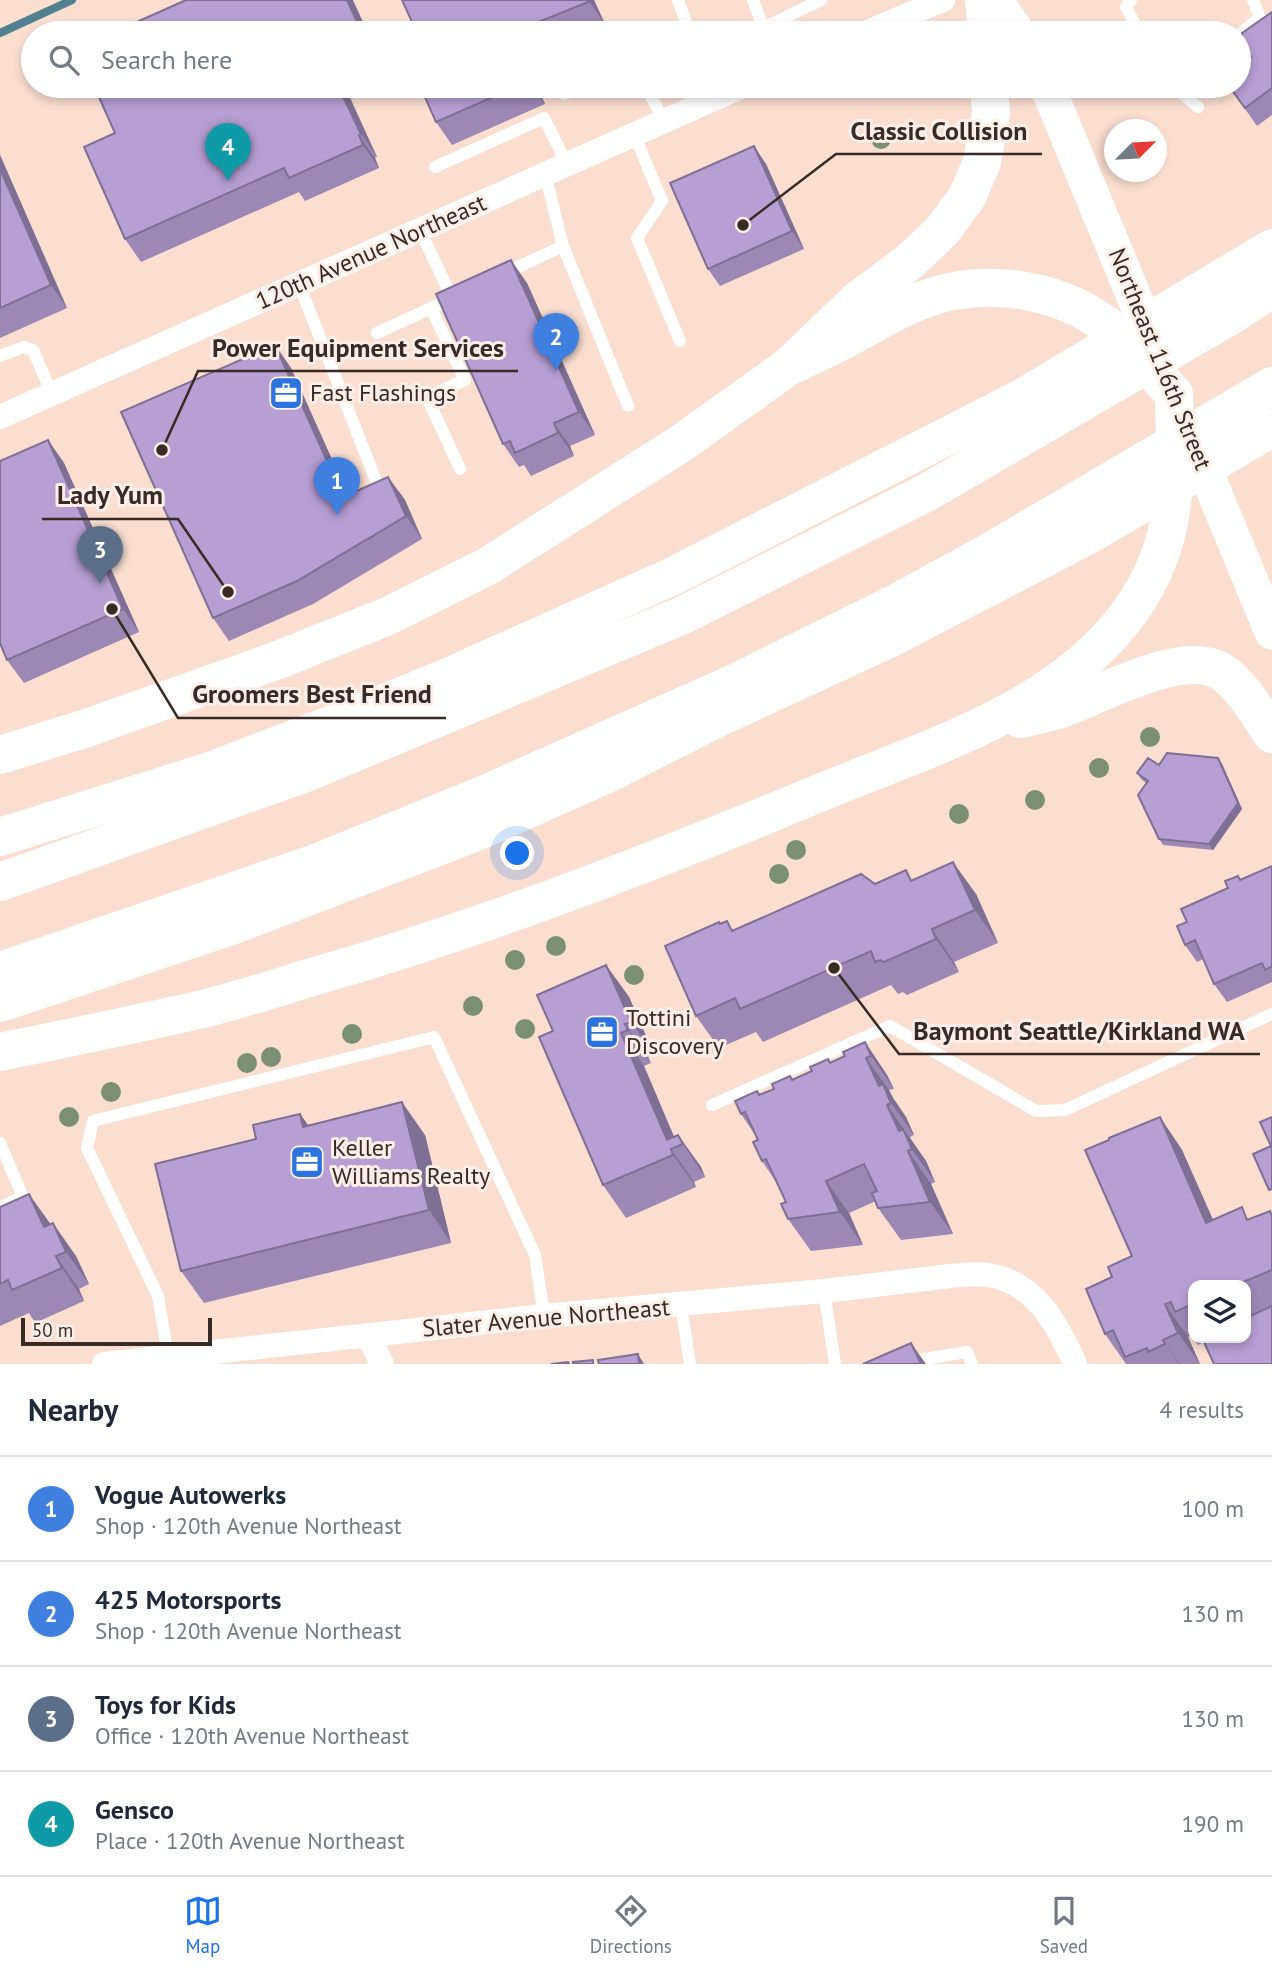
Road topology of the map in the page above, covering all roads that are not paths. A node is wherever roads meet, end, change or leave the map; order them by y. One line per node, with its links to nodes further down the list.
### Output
1 (678, 0): 10 (lane)
2 (753, 0): 11 (lane)
3 (821, 0): 12 (lane)
4 (943, 0): 13 (street)
5 (984, 0): 14 (highway)
6 (995, 0): 15 (street)
7 (1131, 0): 16 (lane)
8 (1254, 0): 9 (lane)
9 (1266, 15): 17 (lane)
10 (686, 21)
11 (760, 21)
12 (782, 21)
13 (893, 21)
14 (985, 21)
15 (1010, 21)
16 (1134, 21)
17 (1251, 26)
18 (652, 98): 24 (lane)
19 (700, 98): 24 (street, 120th Avenue Northeast)
20 (989, 98): 41 (highway)
21 (1052, 98): 43 (street, Northeast 116th Street)
22 (1189, 98): 23 (lane)
23 (1198, 107)
24 (664, 121): 25 (street, 120th Avenue Northeast)
25 (634, 134): 27 (street, 120th Avenue Northeast); 39 (lane)
26 (435, 167): 27 (lane)
27 (556, 169): 28 (street, 120th Avenue Northeast); 29 (lane)
28 (420, 230): 32 (street, 120th Avenue Northeast); 35 (lane)
29 (563, 246): 31 (lane); 45 (lane)
30 (1272, 248): 36 (highway)
31 (489, 281)
32 (299, 284): 42 (street, 120th Avenue Northeast); 49 (lane)
33 (1272, 289): 36 (highway)
34 (465, 292): 35 (lane)
35 (452, 298): 37 (lane)
36 (1221, 301): 46 (highway)
37 (431, 308): 38 (lane); 48 (lane)
38 (377, 333)
39 (680, 341)
40 (0, 356): 42 (lane)
41 (788, 367): 43 (highway); 54 (highway)
42 (52, 394): 47 (street, 120th Avenue Northeast)
43 (1174, 394): 51 (street, Northeast 116th Street); 52 (highway)
44 (1268, 402): 50 (highway)
45 (628, 406)
46 (1031, 413): 55 (highway); 56 (highway)
47 (0, 417)
48 (460, 469)
49 (380, 491)
50 (1079, 521): 57 (highway); 58 (highway)
51 (1272, 632)
52 (968, 732): 53 (highway); 60 (highway)
53 (1272, 734)
54 (0, 755)
55 (0, 837)
56 (0, 882)
57 (0, 971)
58 (0, 1003)
59 (1272, 1014): 61 (lane)
60 (0, 1052)
61 (712, 1105)
62 (0, 1143): 63 (lane)
63 (0, 1207)
64 (824, 1291): 65 (street, Slater Avenue Northeast); 72 (lane); 75 (street, Slater Avenue Northeast)
65 (681, 1305): 66 (street, Slater Avenue Northeast); 71 (lane)
66 (544, 1316): 67 (street, Slater Avenue Northeast); 68 (lane)
67 (368, 1335): 68 (street, Slater Avenue Northeast); 70 (street)
68 (168, 1356): 69 (street, Slater Avenue Northeast)
69 (117, 1363)
70 (382, 1364)
71 (690, 1364)
72 (835, 1364)
73 (894, 1364): 74 (lane)
74 (972, 1364)
75 (1075, 1364)

